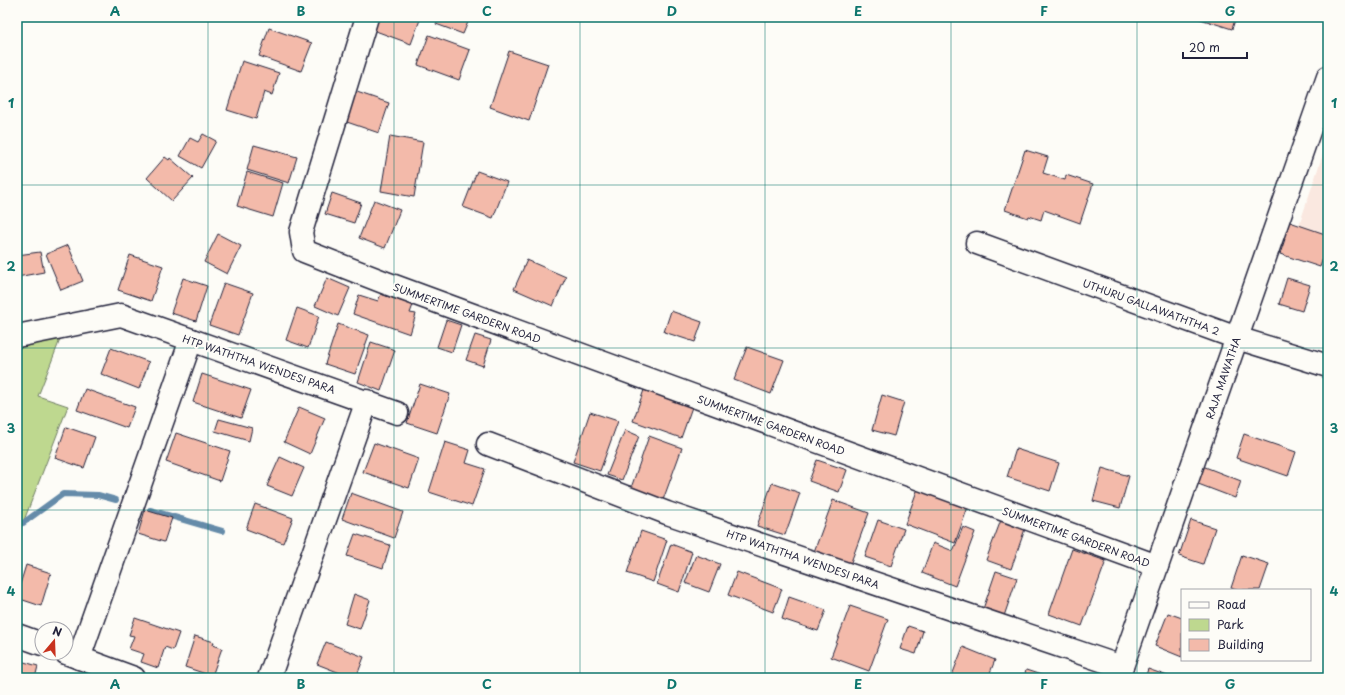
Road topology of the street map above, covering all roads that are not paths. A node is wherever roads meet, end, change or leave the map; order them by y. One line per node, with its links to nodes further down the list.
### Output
1 (367, 17): 11 (street, SUMMERTIME GARDERN ROAD)
2 (1328, 77): 5 (street, RAJA MAWATHA)
3 (976, 243): 5 (street, UTHURU GALLAWATHTHA 2)
4 (17, 336): 6 (street, HTP WATHTHA WENDESI PARA)
5 (1237, 338): 7 (street, UTHURU GALLAWATHTHA 2); 11 (street, RAJA MAWATHA)
6 (191, 340): 8 (street, HTP WATHTHA WENDESI PARA); 14 (street)
7 (1328, 366)
8 (367, 401): 9 (street, HTP WATHTHA WENDESI PARA); 18 (street)
9 (397, 413)
10 (488, 444): 16 (street, HTP WATHTHA WENDESI PARA)
11 (1157, 566): 16 (street, RAJA MAWATHA)
12 (17, 635): 13 (street)
13 (34, 641)
14 (74, 652)
15 (74, 655): 17 (street)
16 (1120, 672)
17 (134, 678)
18 (269, 678)

